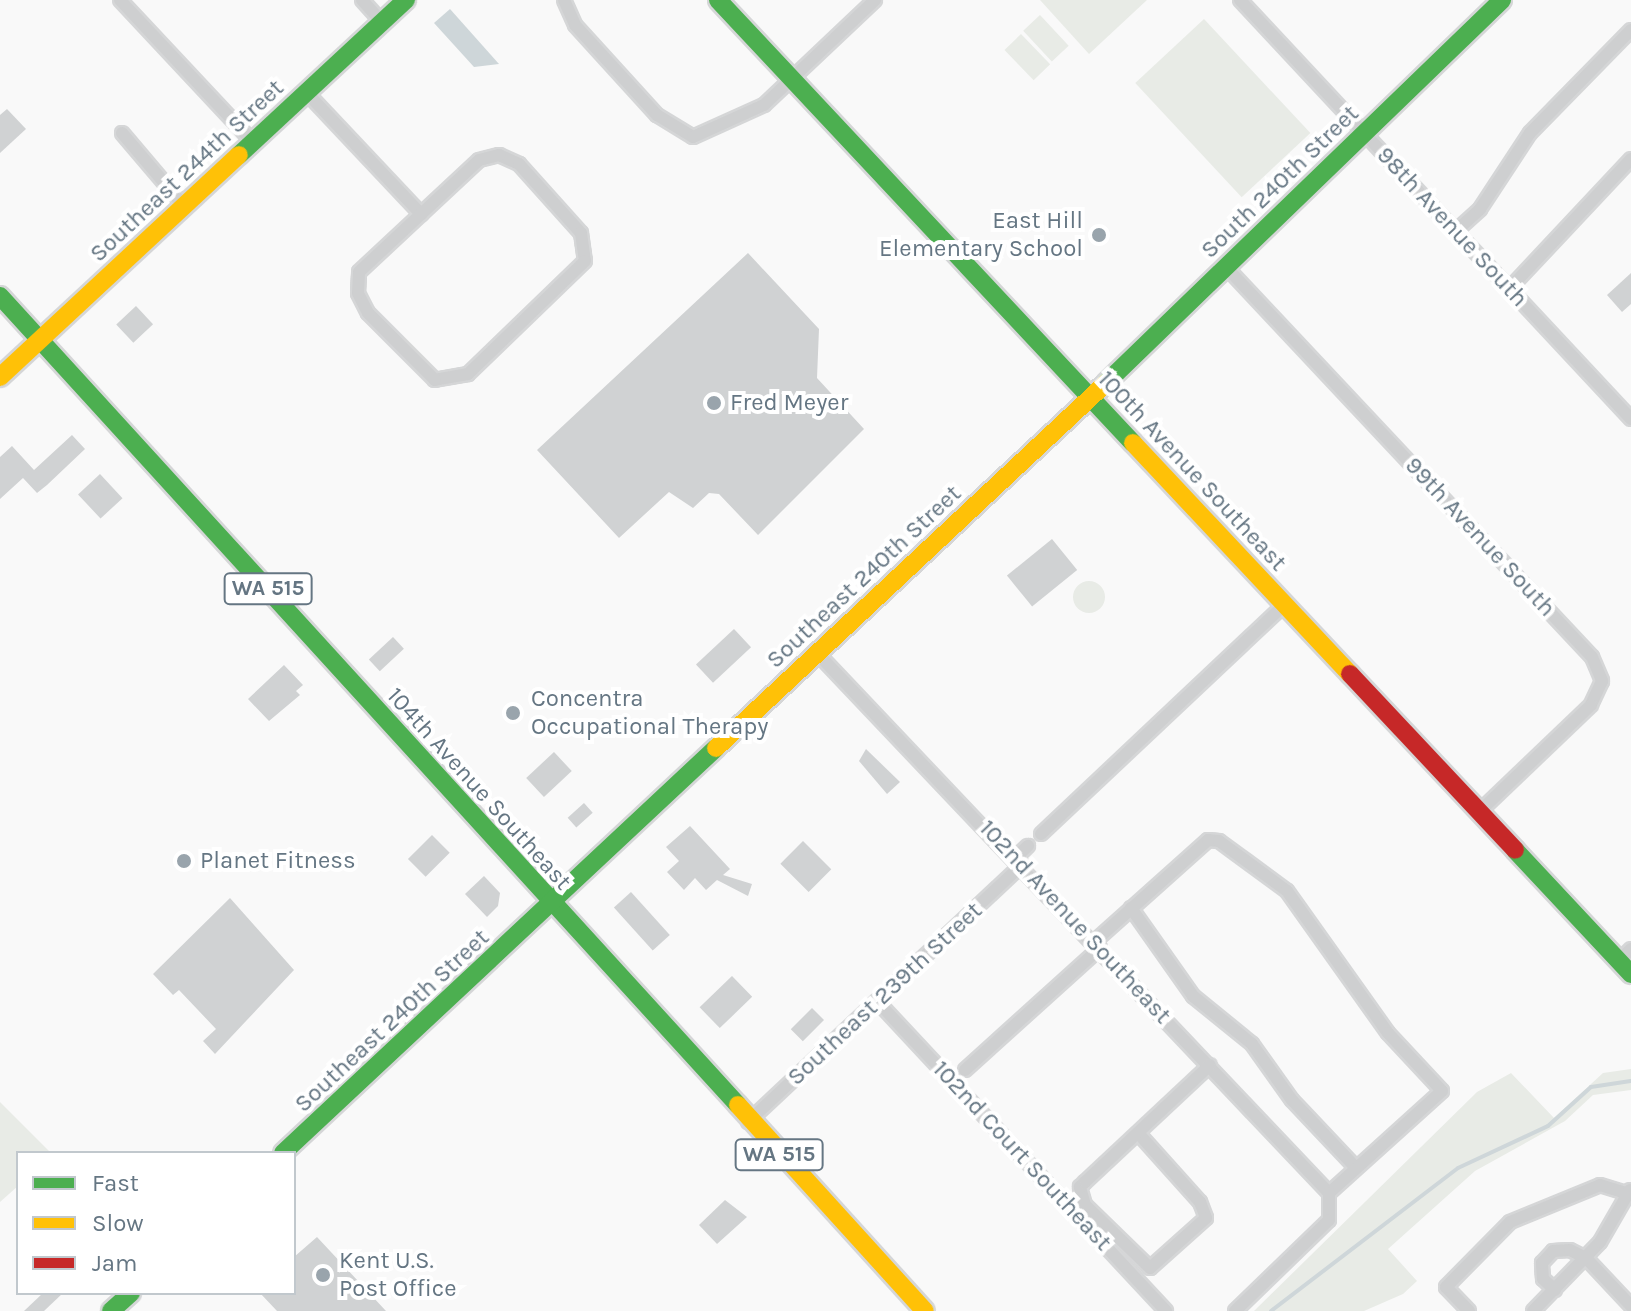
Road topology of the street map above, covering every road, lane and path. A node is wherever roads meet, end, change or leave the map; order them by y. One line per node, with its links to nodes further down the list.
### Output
1 (120, 0): 15 (street)
2 (362, 0): 9 (street)
3 (406, 0): 9 (main road, Southeast 244th Street)
4 (564, 0): 11 (street)
5 (718, 0): 11 (main road, 100th Avenue Southeast)
6 (875, 0): 11 (street)
7 (1240, 0): 14 (street, 98th Avenue South)
8 (1502, 0): 14 (main road, South 240th Street)
9 (382, 22): 12 (main road, Southeast 244th Street)
10 (1631, 30): 19 (street)
11 (793, 80): 25 (main road, 100th Avenue Southeast)
12 (306, 92): 15 (main road, Southeast 244th Street); 18 (street)
13 (122, 133): 17 (street)
14 (1364, 134): 19 (street, 98th Avenue South); 20 (main road, South 240th Street)
15 (253, 142): 17 (main road, Southeast 244th Street)
16 (1631, 159): 21 (street)
17 (184, 206): 23 (main road, Southeast 244th Street)
18 (421, 214): 18 (street)
19 (1457, 230): 21 (street, 98th Avenue South)
20 (1226, 267): 25 (main road, South 240th Street); 29 (street, 99th Avenue South)
21 (1510, 288): 26 (street, 98th Avenue South)
22 (0, 296): 23 (main road, 104th Avenue Southeast / WA 515)
23 (40, 340): 24 (main road, Southeast 244th Street); 33 (main road, 104th Avenue Southeast / WA 515)
24 (0, 377)
25 (1091, 397): 27 (main road, 100th Avenue Southeast); 28 (main road, Southeast 240th Street)
26 (1631, 419)
27 (1283, 606): 29 (main road, 100th Avenue Southeast); 30 (street)
28 (818, 654): 32 (street, 102nd Avenue Southeast); 33 (main road, Southeast 240th Street)
29 (1480, 811): 36 (main road, 100th Avenue Southeast)
30 (1041, 834)
31 (1028, 846): 32 (street, Southeast 239th Street)
32 (1018, 862): 35 (street, 102nd Avenue Southeast); 37 (street, Southeast 239th Street)
33 (552, 907): 40 (main road, 104th Avenue Southeast / WA 515); 42 (main road, Southeast 240th Street)
34 (1131, 908): 35 (street); 43 (street); 43 (street)
35 (1097, 945): 38 (street, 102nd Avenue Southeast); 39 (street)
36 (1627, 961)
37 (877, 1001): 40 (street, Southeast 239th Street); 54 (street, 102nd Court Southeast)
38 (1210, 1065): 41 (street); 45 (street, 102nd Avenue Southeast)
39 (965, 1070)
40 (748, 1122): 53 (main road, 104th Avenue Southeast / WA 515)
41 (1138, 1133): 41 (street, 102nd Court Southeast)
42 (285, 1151)
43 (1356, 1168): 45 (street)
44 (1629, 1191): 46 (street); 56 (street)
45 (1329, 1193): 55 (street)
46 (1586, 1258): 47 (street); 48 (street); 49 (street)
47 (1572, 1273): 48 (street); 49 (street)
48 (1601, 1274): 51 (street)
49 (1555, 1290): 57 (street)
50 (129, 1295): 52 (main road)
51 (1631, 1306)
52 (111, 1311)
53 (925, 1311)
54 (1166, 1311)
55 (1235, 1311)
56 (1469, 1311)
57 (1533, 1311)

